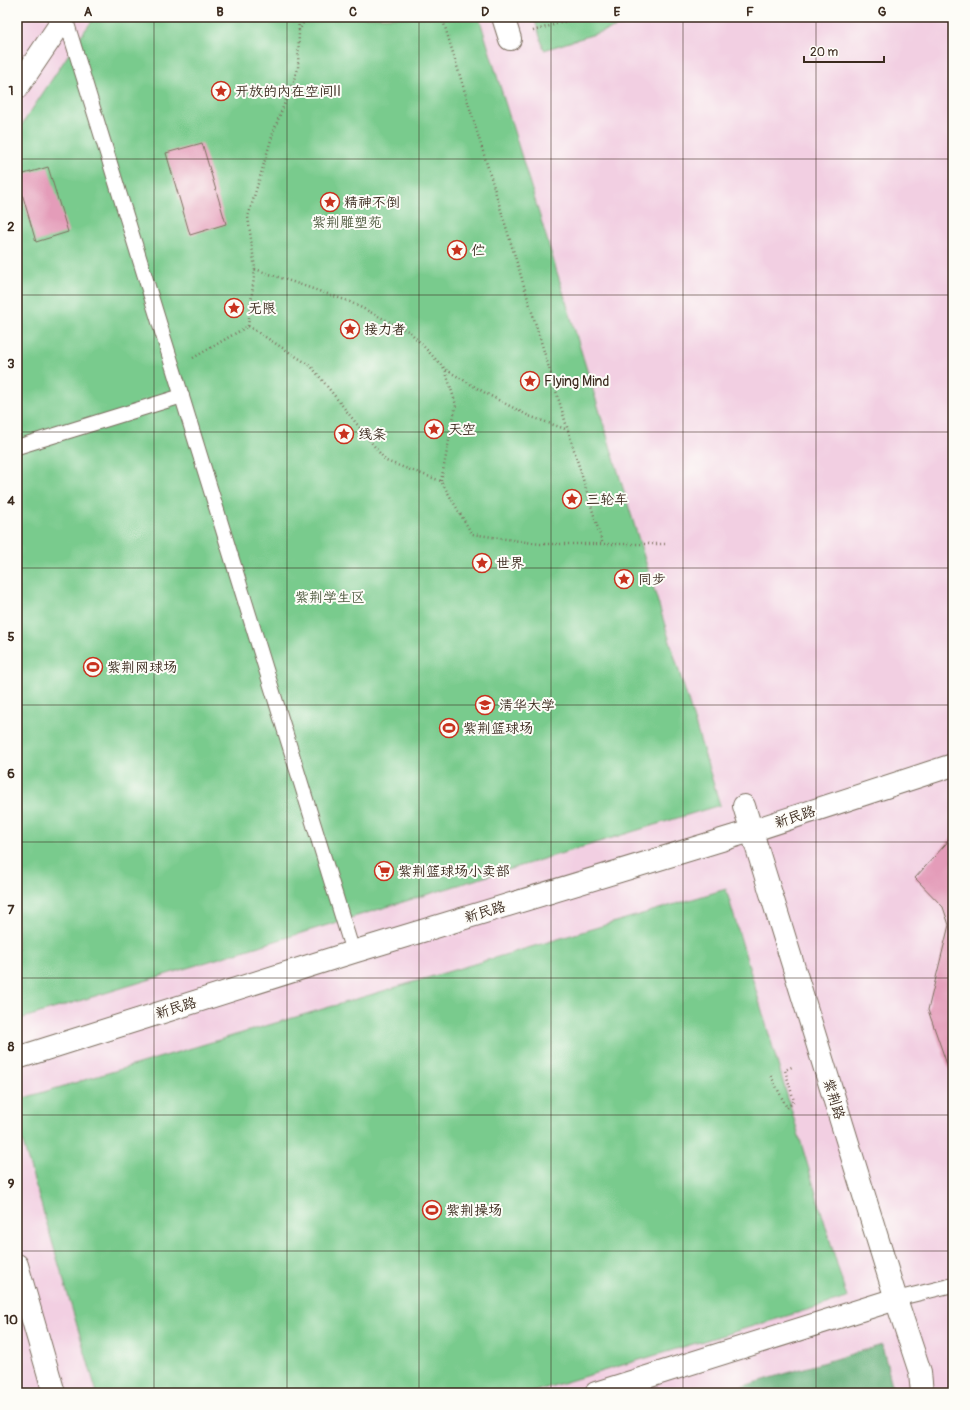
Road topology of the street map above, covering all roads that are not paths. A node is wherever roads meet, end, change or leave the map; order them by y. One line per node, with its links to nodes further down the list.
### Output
1 (65, 17): 4 (street); 5 (lane)
2 (503, 17): 3 (street)
3 (510, 39)
4 (17, 88)
5 (182, 396): 6 (lane); 10 (lane)
6 (17, 447)
7 (953, 765): 9 (street, 新民路)
8 (744, 806): 9 (street, 紫荆路)
9 (751, 831): 10 (street, 新民路); 14 (street, 紫荆路)
10 (353, 952): 11 (street, 新民路)
11 (17, 1058)
12 (17, 1265): 15 (street)
13 (953, 1285): 14 (lane)
14 (896, 1299): 16 (street); 17 (street, 紫荆路)
15 (54, 1393)
16 (596, 1393)
17 (922, 1393)

